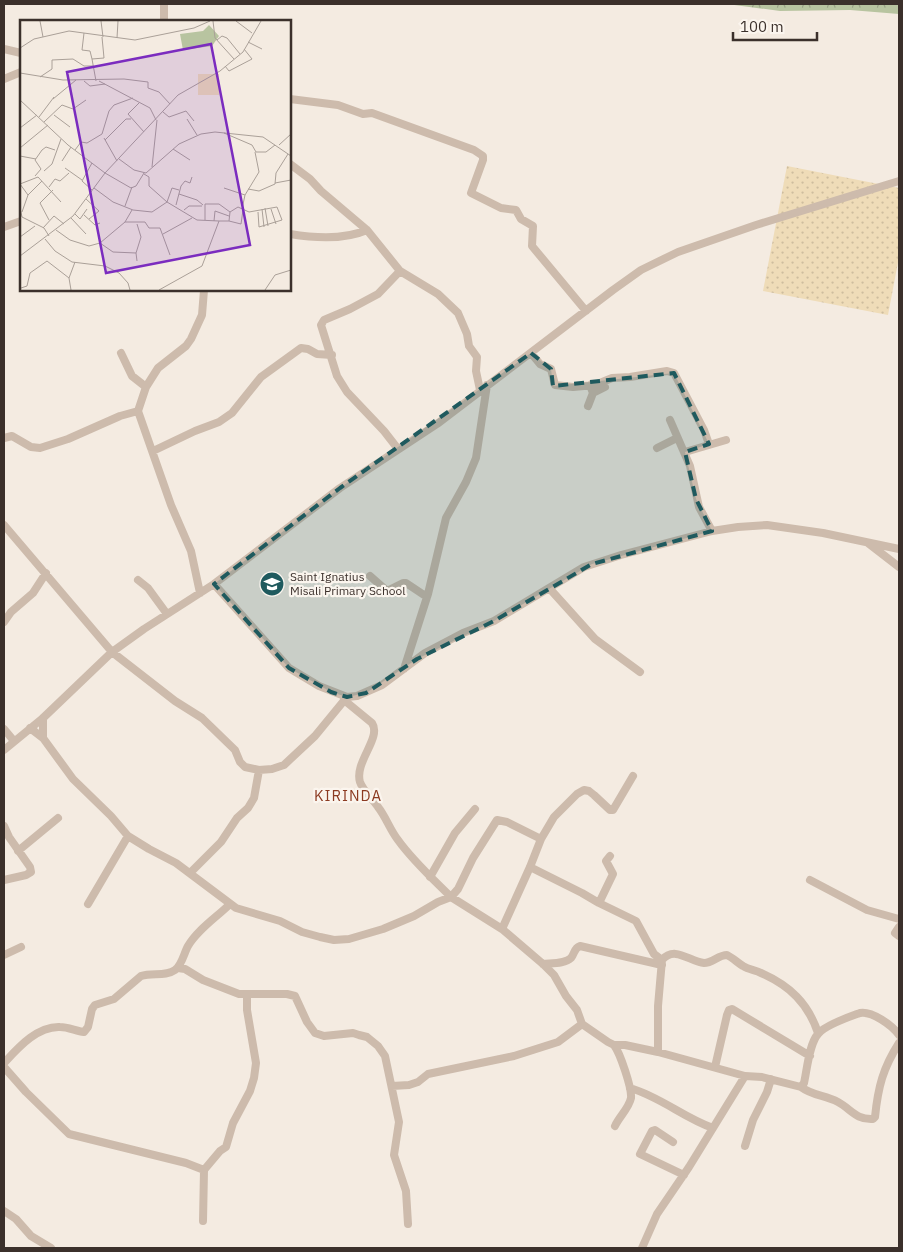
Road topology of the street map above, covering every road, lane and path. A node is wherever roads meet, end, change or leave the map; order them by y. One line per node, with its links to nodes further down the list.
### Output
1 (164, 4): 2 (street)
2 (164, 20)
3 (4, 50): 4 (street)
4 (20, 53)
5 (20, 72): 6 (street)
6 (4, 79)
7 (291, 99): 16 (street)
8 (291, 165): 12 (street)
9 (899, 181): 16 (street)
10 (20, 221): 11 (street)
11 (4, 227)
12 (367, 230): 13 (street); 14 (street)
13 (291, 234)
14 (400, 271): 19 (street); 24 (street)
15 (204, 291): 21 (street)
16 (586, 311): 18 (street)
17 (121, 353): 21 (street)
18 (531, 353): 20 (street); 23 (street)
19 (332, 355): 33 (street); 34 (street)
20 (487, 385): 24 (street); 47 (street)
21 (146, 387): 26 (street)
22 (605, 387): 23 (street)
23 (592, 389): 25 (street); 31 (street)
24 (480, 390): 33 (street)
25 (588, 406)
26 (138, 411): 28 (street); 34 (street)
27 (670, 420): 29 (street)
28 (4, 438)
29 (677, 438): 32 (street); 35 (street)
30 (726, 440): 31 (street)
31 (709, 444): 35 (street)
32 (657, 448)
33 (398, 449): 44 (street)
34 (153, 451): 46 (street)
35 (685, 452): 37 (street)
36 (4, 524): 41 (street)
37 (712, 531): 38 (street); 45 (street)
38 (866, 542): 39 (street); 40 (street)
39 (899, 549)
40 (899, 567)
41 (46, 573): 49 (street); 50 (street)
42 (370, 576): 47 (street)
43 (138, 580): 48 (street)
44 (214, 584): 46 (street); 53 (street)
45 (550, 589): 51 (street); 52 (street)
46 (200, 593): 48 (street)
47 (427, 597): 51 (street)
48 (168, 614): 50 (street)
49 (4, 622)
50 (112, 652): 54 (street); 60 (street)
51 (404, 669): 53 (street)
52 (640, 672)
53 (346, 699): 60 (street); 71 (street)
54 (42, 718): 55 (street); 57 (street)
55 (30, 728): 57 (street); 58 (street)
56 (4, 729): 58 (street)
57 (43, 738): 65 (street)
58 (14, 741): 59 (street)
59 (4, 750)
60 (259, 770): 70 (street)
61 (633, 776): 66 (street)
62 (475, 809): 71 (street)
63 (58, 818): 67 (street)
64 (4, 826): 67 (street)
65 (128, 836): 70 (street); 76 (street)
66 (540, 839): 69 (street); 74 (street)
67 (18, 851): 72 (street)
68 (610, 856): 75 (street)
69 (530, 867): 75 (street); 80 (street)
70 (191, 872): 77 (street)
71 (430, 877): 74 (street)
72 (4, 880)
73 (810, 880): 78 (street)
74 (451, 897): 77 (street); 80 (street)
75 (599, 903): 84 (street)
76 (88, 904)
77 (230, 904): 86 (street)
78 (899, 919)
79 (899, 927): 81 (street)
80 (502, 929): 85 (street)
81 (899, 936)
82 (21, 947): 83 (street)
83 (4, 955)
84 (662, 963): 85 (street); 90 (street); 93 (street)
85 (543, 964): 88 (street)
86 (181, 965): 87 (street); 95 (street)
87 (247, 994): 100 (street); 107 (street)
88 (582, 1024): 92 (street); 100 (street)
89 (898, 1031): 90 (street)
90 (818, 1033): 94 (street)
91 (899, 1042): 101 (street)
92 (614, 1045): 93 (street); 102 (street)
93 (658, 1052): 97 (street)
94 (810, 1056): 97 (street); 101 (street)
95 (4, 1063)
96 (4, 1067): 107 (street)
97 (715, 1067): 98 (street)
98 (745, 1076): 99 (street); 104 (street)
99 (771, 1079): 101 (street); 106 (street)
100 (392, 1086): 111 (street)
101 (801, 1087)
102 (630, 1088): 103 (street); 104 (street)
103 (615, 1126)
104 (713, 1128): 108 (street)
105 (673, 1142): 108 (street)
106 (745, 1146)
107 (204, 1170): 110 (street)
108 (684, 1174): 113 (street)
109 (4, 1211): 112 (street)
110 (203, 1221)
111 (408, 1224)
112 (51, 1248)
113 (642, 1248)

